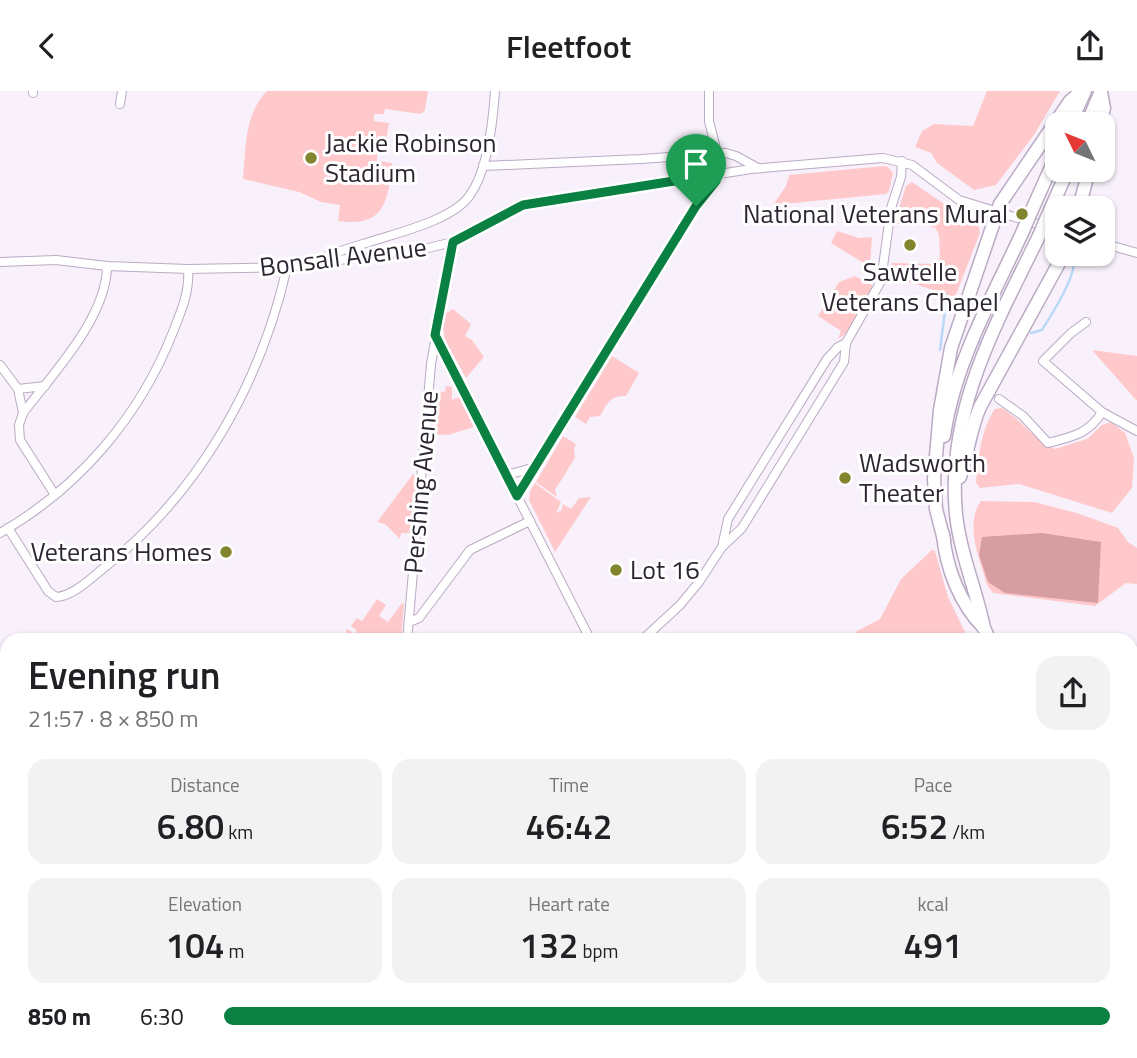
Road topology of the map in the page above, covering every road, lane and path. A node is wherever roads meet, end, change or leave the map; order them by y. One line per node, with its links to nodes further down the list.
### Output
1 (122, 91): 6 (street)
2 (495, 91): 12 (street)
3 (709, 91): 10 (street)
4 (1084, 91): 7 (main road); 17 (main road)
5 (1101, 91): 8 (main road); 9 (main road)
6 (120, 104)
7 (1075, 112)
8 (1092, 112)
9 (1103, 112)
10 (717, 153): 12 (street, Bonsall Avenue); 13 (street, Bonsall Avenue); 14 (street)
11 (902, 161): 13 (street, Bonsall Avenue); 17 (street, Bonsall Avenue); 30 (street)
12 (482, 166): 22 (street)
13 (758, 168): 14 (street, Bonsall Avenue)
14 (718, 174): 19 (street, Bonsall Avenue); 40 (street)
15 (1045, 181): 47 (main road, bridge)
16 (1063, 182): 42 (main road, bridge)
17 (997, 212): 18 (street, Bonsall Avenue); 47 (main road)
18 (1045, 226)
19 (453, 242): 22 (street, Bonsall Avenue); 29 (street, Pershing Avenue)
20 (1115, 247): 21 (street)
21 (1137, 253)
22 (317, 261): 26 (street, Bonsall Avenue)
23 (0, 262): 24 (street, Bonsall Avenue)
24 (107, 266): 27 (street, Bonsall Avenue); 32 (street)
25 (1057, 266): 42 (main road)
26 (287, 267): 27 (street, Bonsall Avenue); 46 (street)
27 (188, 269): 43 (street)
28 (1086, 322): 35 (street)
29 (435, 335): 41 (street); 49 (street, Pershing Avenue)
30 (846, 343): 38 (street); 39 (street)
31 (0, 365): 33 (street)
32 (45, 386): 33 (street); 36 (street)
33 (18, 389): 36 (street)
34 (999, 399): 35 (street)
35 (1102, 412): 37 (street)
36 (23, 413): 43 (street)
37 (1137, 431)
38 (776, 440): 39 (street); 48 (street)
39 (792, 449): 48 (street)
40 (536, 467): 41 (street); 44 (street)
41 (507, 475): 44 (street)
42 (955, 491): 50 (main road)
43 (55, 495): 46 (street)
44 (517, 496): 45 (street)
45 (530, 521): 49 (street); 52 (street)
46 (4, 531)
47 (944, 540): 50 (main road)
48 (722, 547): 53 (street)
49 (410, 622): 51 (street, Pershing Avenue)
50 (984, 628): 54 (main road)
51 (408, 633)
52 (587, 633)
53 (649, 633)
54 (986, 633)

